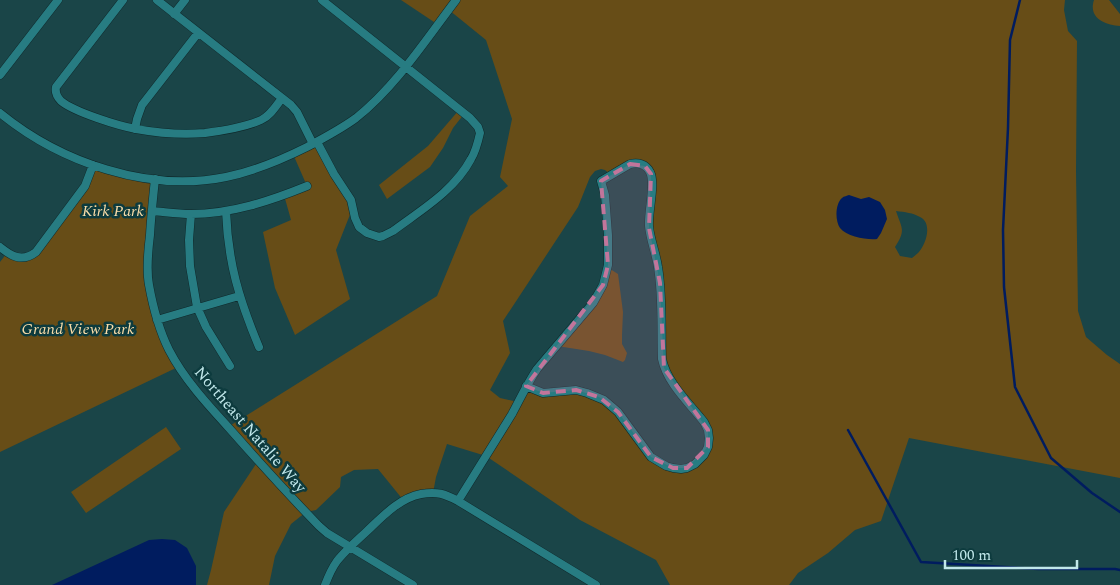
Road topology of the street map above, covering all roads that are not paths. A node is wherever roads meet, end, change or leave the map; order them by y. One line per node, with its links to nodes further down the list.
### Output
1 (58, 0): 10 (street)
2 (123, 0): 13 (street)
3 (156, 0): 7 (street)
4 (185, 0): 7 (street)
5 (322, 0): 9 (street)
6 (456, 0): 9 (street)
7 (174, 14): 8 (street)
8 (198, 33): 11 (street); 13 (street)
9 (405, 67): 14 (street); 14 (street)
10 (0, 75)
11 (282, 98): 13 (street); 14 (street)
12 (0, 113): 15 (street)
13 (135, 129)
14 (315, 143): 16 (street)
15 (93, 165): 16 (street); 21 (street)
16 (155, 179): 18 (street, Northeast Natalie Way)
17 (307, 186): 19 (street)
18 (152, 211): 20 (street); 24 (street, Northeast Natalie Way)
19 (226, 211): 20 (street); 22 (street)
20 (191, 214): 23 (street)
21 (0, 247)
22 (239, 296): 23 (street); 25 (street)
23 (197, 307): 24 (street); 26 (street)
24 (158, 320): 29 (street, Northeast Natalie Way)
25 (259, 347)
26 (230, 366)
27 (526, 386): 27 (street); 28 (street)
28 (458, 501): 29 (street); 32 (street)
29 (351, 546): 30 (street); 31 (street, Northeast Natalie Way)
30 (326, 585)
31 (413, 585)
32 (596, 585)

